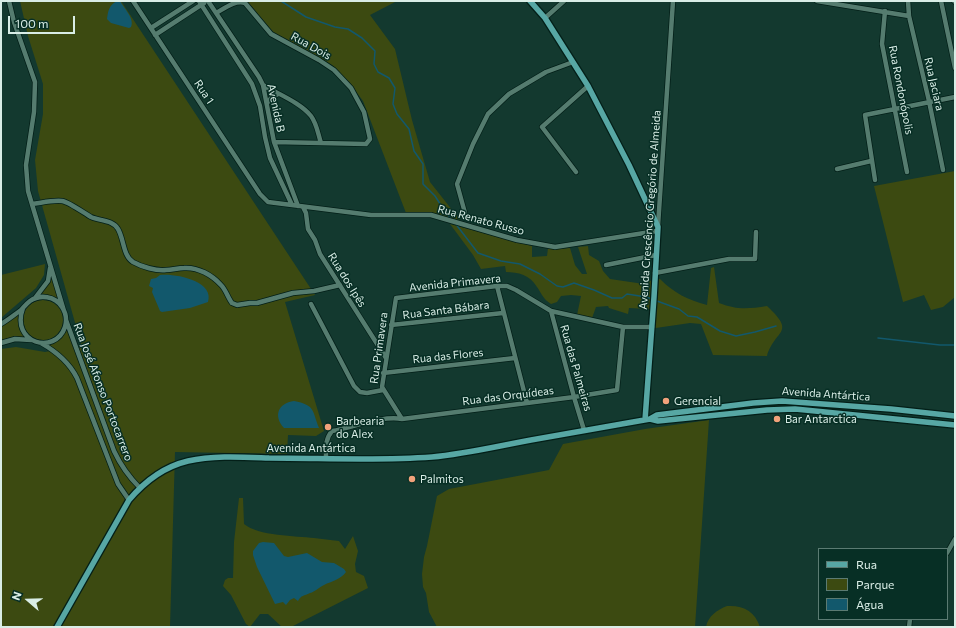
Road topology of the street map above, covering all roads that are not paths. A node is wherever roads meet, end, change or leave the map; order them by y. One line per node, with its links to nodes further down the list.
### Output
1 (9, 1): 36 (street)
2 (133, 1): 16 (street, Rua 1)
3 (193, 1): 16 (street)
4 (207, 1): 11 (street); 13 (street, Avenida B)
5 (530, 1): 15 (main road)
6 (564, 1): 15 (street)
7 (673, 1): 41 (street, Avenida Crescêncio Gregório de Almeida)
8 (818, 1): 12 (street)
9 (908, 1): 14 (street, Rua Jaciara)
10 (941, 1): 19 (street)
11 (200, 3): 17 (street); 35 (street, Avenida B)
12 (885, 11): 14 (street); 26 (street, Rua Rondonópolis)
13 (216, 13): 20 (street, Avenida B); 28 (street, Rua Dois)
14 (909, 16): 24 (street, Rua Jaciara)
15 (544, 18): 18 (main road)
16 (151, 28): 17 (street, Rua 1)
17 (155, 35): 37 (street, Rua 1)
18 (573, 62): 21 (main road); 40 (street)
19 (955, 68)
20 (263, 85): 22 (street); 25 (street, Avenida B)
21 (588, 86): 32 (street); 41 (main road)
22 (278, 94): 25 (street); 28 (street)
23 (955, 97): 24 (street)
24 (929, 101): 26 (street); 31 (street, Rua Jaciara)
25 (267, 103): 27 (street, Avenida B)
26 (896, 108): 29 (street); 33 (street, Rua Rondonópolis)
27 (274, 142): 28 (street, Rua Dois); 39 (street, Avenida B)
28 (321, 143)
29 (871, 161): 30 (street); 34 (street)
30 (837, 169)
31 (943, 170)
32 (576, 172)
33 (908, 172)
34 (874, 180)
35 (286, 193): 37 (street); 38 (street, Avenida B)
36 (32, 204): 45 (street); 47 (street)
37 (277, 204): 38 (street, Rua Renato Russo)
38 (292, 205): 39 (street, Rua Renato Russo)
39 (300, 207): 41 (street, Rua Renato Russo); 47 (street, Rua dos Ipês)
40 (465, 213)
41 (658, 229): 43 (main road, Avenida Crescêncio Gregório de Almeida)
42 (756, 232): 46 (street)
43 (656, 255): 44 (street); 46 (main road, Avenida Crescêncio Gregório de Almeida)
44 (606, 265)
45 (51, 266): 49 (street); 53 (street)
46 (655, 273): 60 (main road, Avenida Crescêncio Gregório de Almeida)
47 (340, 286): 64 (street, Rua dos Ipês)
48 (497, 286): 50 (street, Avenida Primavera); 54 (street, Avenida Primavera); 55 (street)
49 (35, 298): 52 (street); 53 (street, Rua José Afonso Portocarrero)
50 (396, 298): 58 (street, Rua Primavera)
51 (311, 304): 67 (street)
52 (23, 308): 57 (street); 61 (street)
53 (64, 311): 56 (street, Rua José Afonso Portocarrero)
54 (551, 311): 59 (street, Avenida Primavera); 68 (street, Rua das Palmeiras)
55 (503, 313): 58 (street, Rua Santa Bábara); 65 (street)
56 (66, 320): 63 (street, Rua José Afonso Portocarrero); 78 (street, Rua José Afonso Portocarrero)
57 (1, 324)
58 (391, 325): 64 (street, Rua Primavera)
59 (623, 327): 60 (street, Avenida Primavera); 68 (street, Rua das Orquídeas)
60 (652, 327): 74 (main road, Avenida Crescêncio Gregório de Almeida)
61 (32, 340): 62 (street, Rua José Afonso Portocarrero); 63 (street, Rua José Afonso Portocarrero)
62 (1, 343)
63 (41, 343): 79 (street, Rua José Afonso Portocarrero)
64 (386, 358): 66 (street, Rua Primavera)
65 (515, 358): 66 (street, Rua das Flores); 70 (street)
66 (383, 373): 67 (street, Rua Primavera)
67 (383, 390): 73 (street, Rua Primavera)
68 (574, 397): 70 (street, Rua das Orquídeas); 76 (street, Rua das Palmeiras)
69 (794, 401): 71 (main road); 72 (main road, Avenida Antártica); 74 (main road, Avenida Antártica)
70 (527, 403): 73 (street, Rua das Orquídeas)
71 (767, 410): 74 (main road, Avenida Antártica); 75 (main road, Avenida Antártica)
72 (955, 416)
73 (402, 419): 77 (street, Rua das Orquídeas)
74 (647, 419): 76 (main road, Avenida Antártica)
75 (955, 425)
76 (584, 430): 77 (main road, Avenida Antártica)
77 (326, 458): 78 (main road, Avenida Antártica)
78 (140, 488): 79 (main road, Avenida Antártica)
79 (129, 500): 82 (main road, Avenida Antártica)
80 (955, 539): 81 (street)
81 (948, 551)
82 (56, 627)

